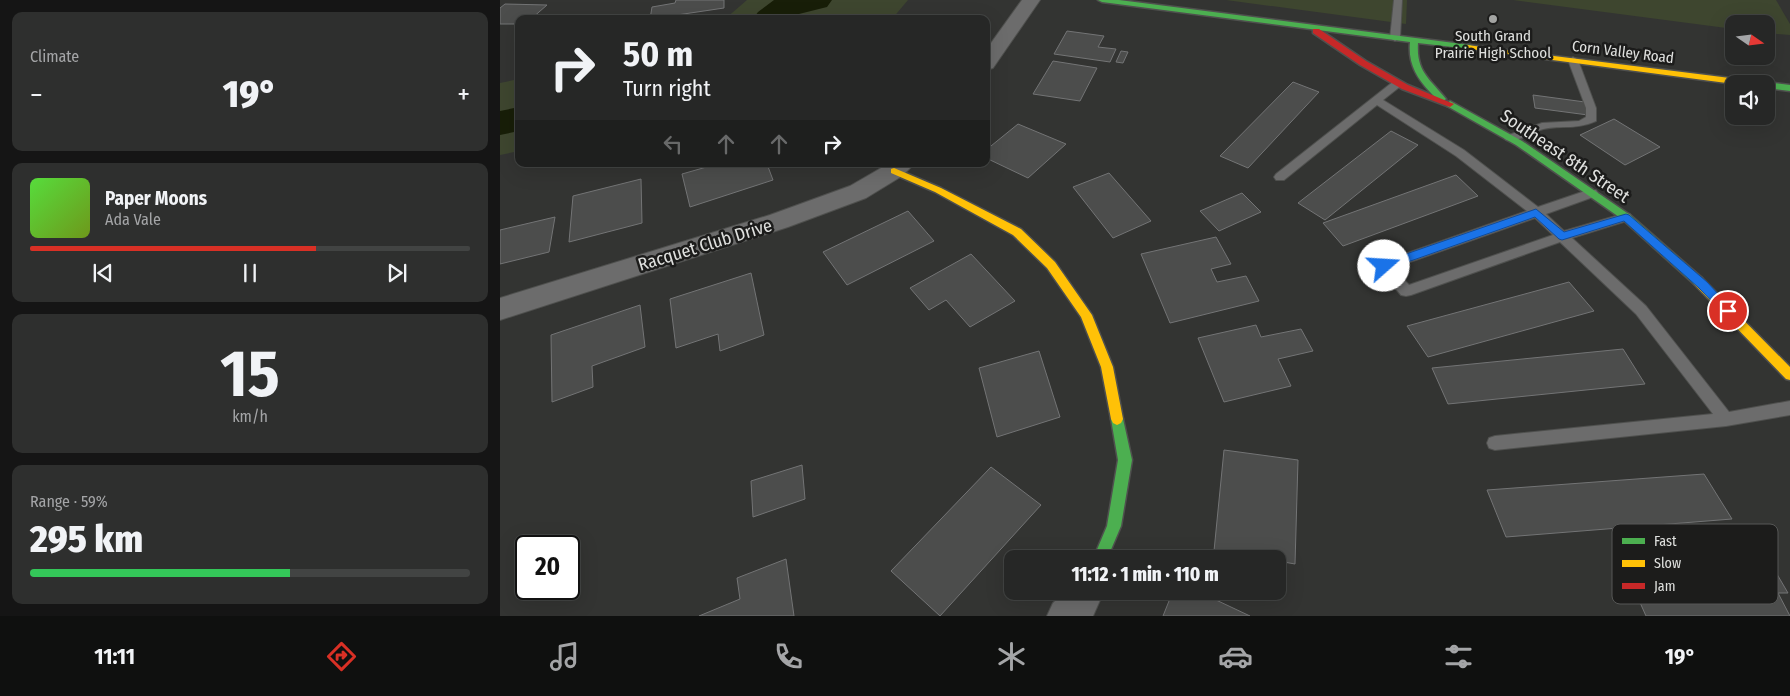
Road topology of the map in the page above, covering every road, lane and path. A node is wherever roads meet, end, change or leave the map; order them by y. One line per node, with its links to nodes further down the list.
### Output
1 (1031, 0): 7 (street)
2 (1102, 0): 4 (street, Corn Valley Road)
3 (1398, 0): 5 (lane)
4 (1310, 27): 5 (street, Corn Valley Road); 10 (street, Southeast 8th Street)
5 (1395, 38): 6 (street, Corn Valley Road)
6 (1414, 40): 8 (street, Corn Valley Road); 13 (street, Southeast 8th Street)
7 (990, 58)
8 (1573, 60): 9 (street, Corn Valley Road); 15 (lane)
9 (1725, 80)
10 (1398, 83): 13 (street, Southeast 8th Street); 14 (lane)
11 (1775, 86): 12 (street)
12 (1790, 88)
13 (1443, 100): 15 (street, Southeast 8th Street)
14 (1377, 101): 17 (lane); 19 (lane)
15 (1510, 138): 18 (street, Southeast 8th Street)
16 (898, 167): 22 (street, Racquet Club Drive); 27 (street)
17 (1280, 177)
18 (1592, 193): 19 (lane); 20 (street, Southeast 8th Street)
19 (1536, 212): 21 (lane); 21 (lane)
20 (1626, 217): 21 (lane); 23 (street, Southeast 8th Street)
21 (1562, 236): 25 (lane)
22 (500, 309)
23 (1790, 375)
24 (1790, 408): 25 (lane)
25 (1726, 419): 26 (lane)
26 (1495, 443)
27 (1104, 550)
28 (1082, 600): 29 (street)
29 (1066, 616)

